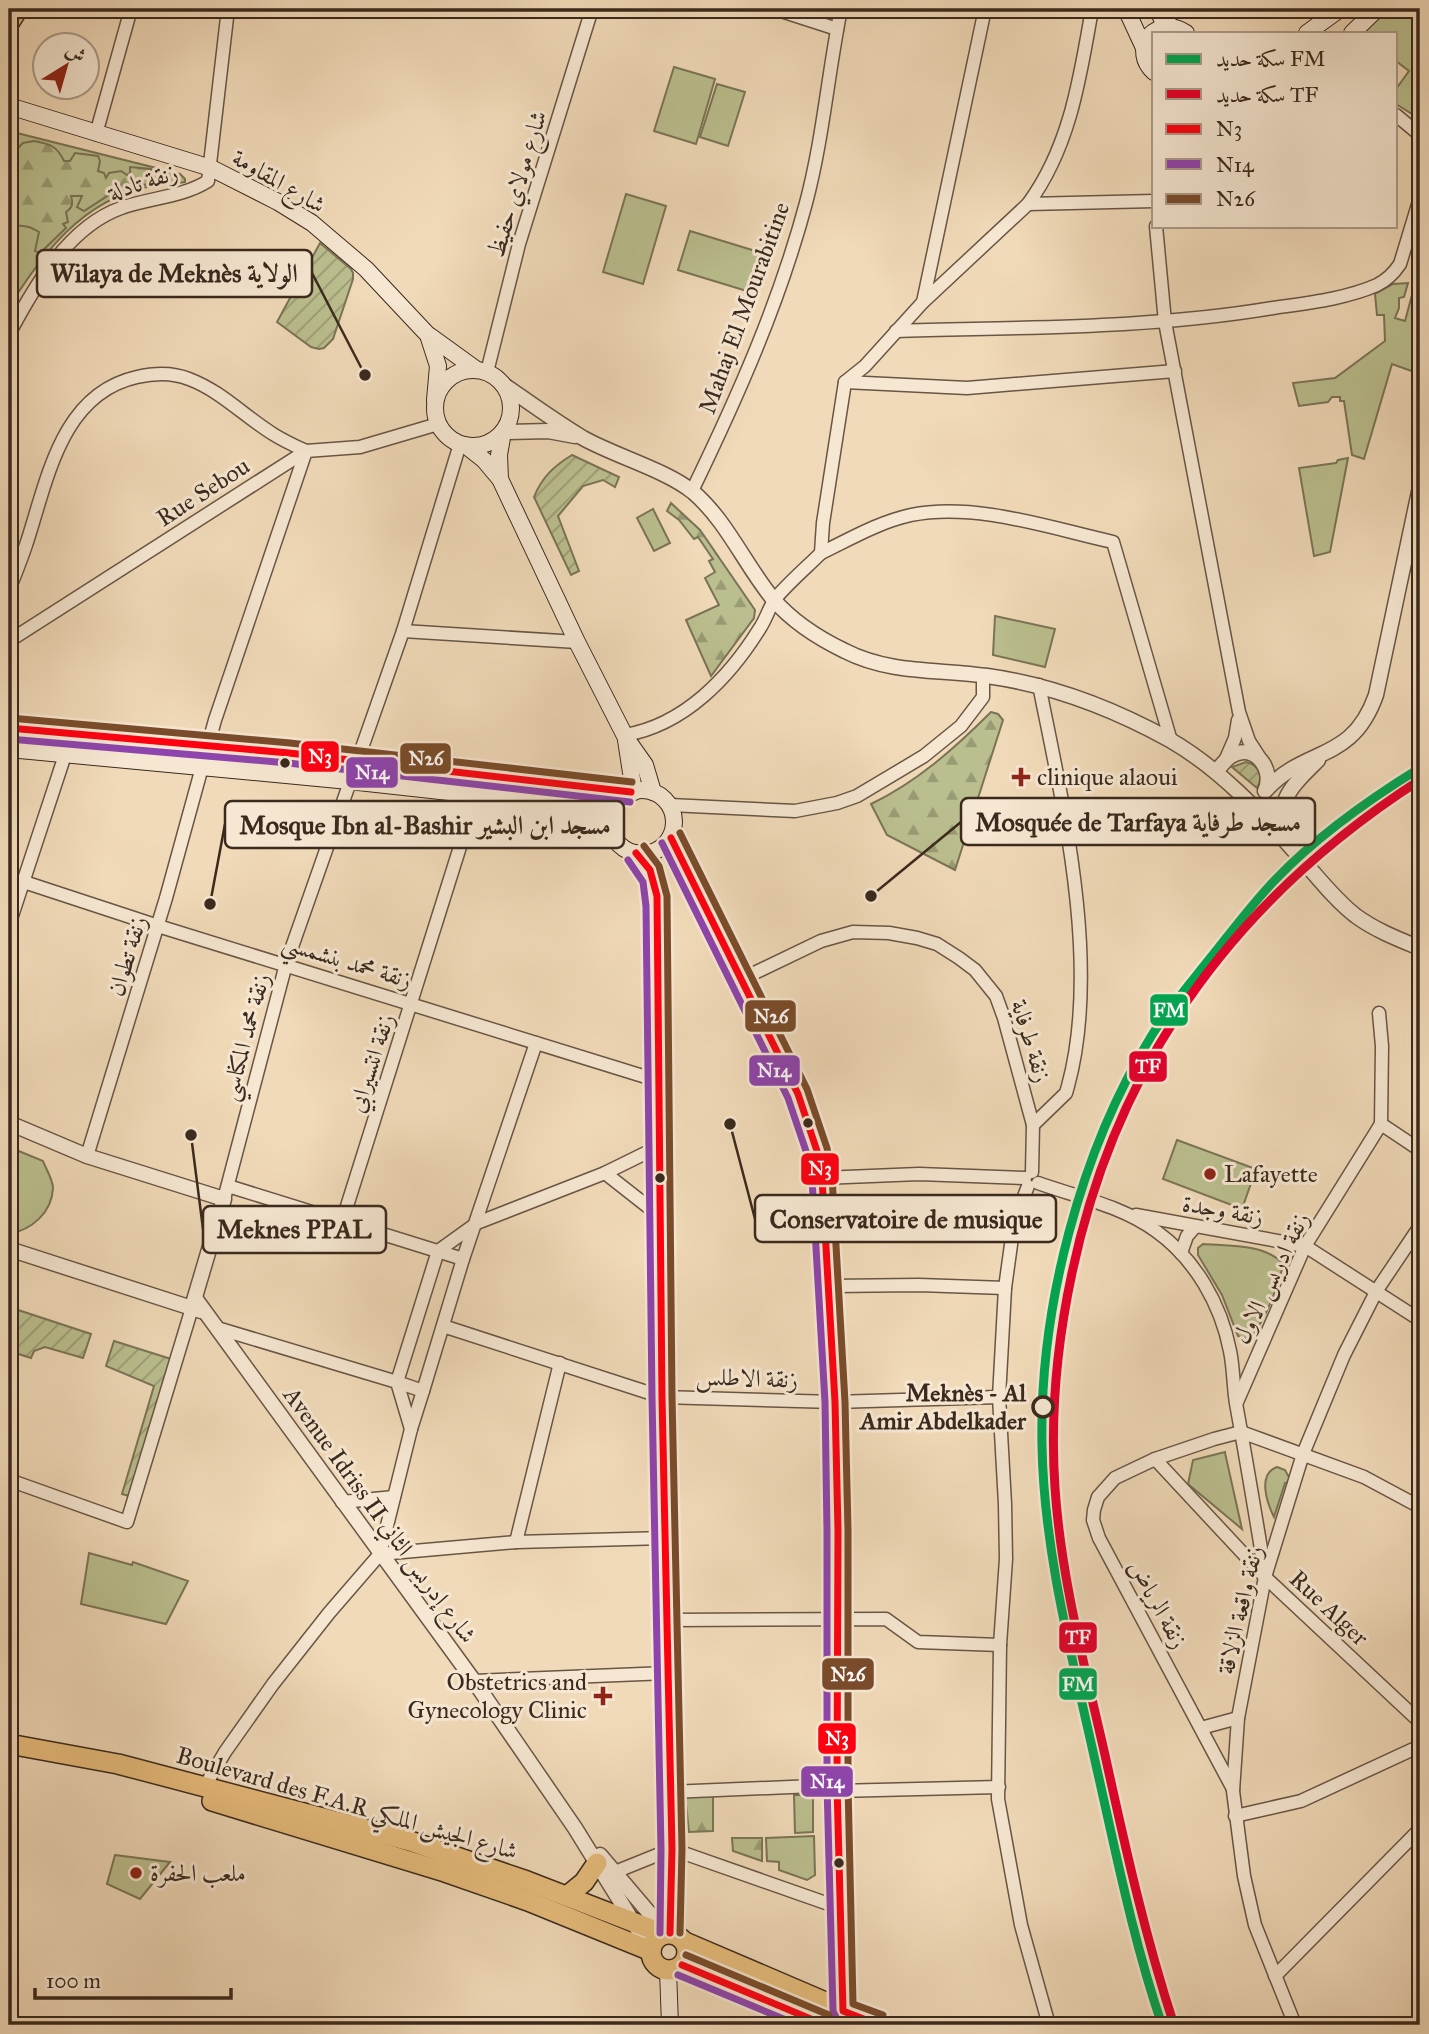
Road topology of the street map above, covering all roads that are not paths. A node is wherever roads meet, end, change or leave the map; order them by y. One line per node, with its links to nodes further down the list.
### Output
1 (18, 9): 14 (main road)
2 (131, 9): 26 (street)
3 (228, 9): 28 (street)
4 (592, 9): 38 (street, شارع مولاي حفيظ)
5 (775, 9): 16 (street)
6 (841, 9): 16 (street, Mahaj El Mourabitine)
7 (985, 9): 33 (street)
8 (1092, 9): 31 (street)
9 (1126, 9): 22 (main road)
10 (1157, 9): 15 (main road)
11 (1170, 9): 15 (street)
12 (1340, 9): 19 (main road)
13 (1377, 9): 20 (main road)
14 (9, 23)
15 (1167, 27): 17 (main road); 18 (main road)
16 (837, 29): 50 (street, Mahaj El Mourabitine)
17 (1154, 32)
18 (1184, 32)
19 (1308, 32)
20 (1353, 32)
21 (1152, 35): 22 (main road)
22 (1144, 48): 23 (main road)
23 (1152, 69)
24 (9, 106): 26 (main road, شارع المقاومة)
25 (1398, 118): 27 (street)
26 (96, 134): 28 (main road, شارع المقاومة)
27 (1420, 135)
28 (211, 168): 36 (street, زنقة تادلة); 37 (main road, شارع المقاومة)
29 (1420, 198): 34 (street)
30 (1152, 201): 31 (street)
31 (1028, 204): 33 (street)
32 (1156, 228): 34 (street)
33 (923, 302): 35 (street)
34 (1164, 322): 35 (street); 39 (street)
35 (895, 331): 40 (street)
36 (9, 334)
37 (428, 335): 38 (main road); 42 (main road, شارع المقاومة)
38 (482, 371): 41 (main road); 42 (main road)
39 (1175, 371): 40 (street); 59 (street)
40 (845, 382): 51 (street)
41 (504, 385): 44 (main road); 45 (street)
42 (435, 400): 43 (main road)
43 (438, 424): 46 (main road); 47 (street, Rue Sebou)
44 (503, 432): 45 (street); 46 (main road); 48 (main road)
45 (583, 438): 50 (street)
46 (463, 444): 48 (main road); 54 (street, زنقة محمد المكناسي)
47 (306, 451): 52 (street); 55 (street, Rue Sebou); 63 (street, زنقة تطوان)
48 (500, 479): 56 (main road)
49 (1420, 487): 66 (street)
50 (692, 491): 53 (street)
51 (821, 553): 53 (street); 62 (street)
52 (9, 590)
53 (774, 600): 57 (street); 61 (street)
54 (403, 631): 56 (street); 68 (street, زنقة محمد المكناسي)
55 (10, 637)
56 (577, 642): 61 (main road)
57 (983, 675): 58 (street); 78 (street)
58 (1039, 685): 62 (street); 95 (street)
59 (1238, 712): 67 (street); 71 (street)
60 (9, 728): 63 (main road)
61 (625, 737): 74 (main road); 75 (main road)
62 (1171, 741): 71 (street)
63 (208, 746): 68 (main road); 70 (street, زنقة تطوان)
64 (9, 749): 65 (main road)
65 (65, 755): 70 (main road); 83 (street)
66 (1324, 755): 69 (street); 81 (street)
67 (1260, 758): 69 (street); 71 (street); 73 (street)
68 (357, 760): 72 (street, زنقة محمد المكناسي); 74 (main road)
69 (1299, 764): 73 (street)
70 (203, 767): 72 (main road); 85 (street, زنقة تطوان)
71 (1220, 767): 77 (street)
72 (349, 781): 76 (main road); 87 (street, زنقة محمد المكناسي)
73 (1267, 789): 77 (street)
74 (633, 792): 75 (main road); 79 (main road)
75 (653, 792): 78 (main road)
76 (476, 796): 79 (main road); 89 (street, زنقة انتسيرابي)
77 (1253, 805): 81 (street)
78 (670, 806): 80 (main road)
79 (613, 810): 82 (main road)
80 (671, 838): 82 (main road); 88 (main road)
81 (1293, 849): 86 (street)
82 (636, 853): 92 (main road)
83 (24, 882): 84 (street); 85 (street, زنقة محمد بنشمسي)
84 (9, 925)
85 (158, 926): 87 (street, زنقة محمد بنشمسي); 98 (street, زنقة تطوان)
86 (1420, 948)
87 (286, 964): 89 (street, زنقة محمد بنشمسي); 102 (street, زنقة محمد المكناسي)
88 (742, 978): 95 (street, زنقة طرفاية); 100 (main road)
89 (412, 1003): 91 (street, زنقة محمد بنشمسي); 105 (street, زنقة انتسيرابي)
90 (1379, 1013): 94 (street)
91 (536, 1043): 92 (street, زنقة محمد بنشمسي); 106 (street)
92 (659, 1081): 96 (main road)
93 (9, 1123): 98 (street)
94 (1381, 1124): 97 (street); 109 (street, زنقة ادريس الاول)
95 (1033, 1125): 101 (street, زنقة طرفاية)
96 (660, 1146): 99 (street); 104 (main road)
97 (1420, 1150)
98 (86, 1156): 102 (street)
99 (605, 1173): 104 (street); 106 (street)
100 (822, 1178): 101 (street); 114 (main road)
101 (1031, 1180): 103 (street); 115 (street, زنقة طرفاية)
102 (226, 1193): 105 (street); 117 (street)
103 (1122, 1212): 108 (street, زنقة وجدة); 112 (street)
104 (661, 1217): 126 (main road)
105 (342, 1222): 111 (street)
106 (477, 1223): 111 (street); 113 (street)
107 (1420, 1226): 116 (street, زنقة واقعة الزلاقة)
108 (1195, 1227): 109 (street, زنقة وجدة); 112 (street)
109 (1305, 1246): 116 (street, زنقة وجدة); 122 (street, زنقة ادريس الاول)
110 (9, 1249): 117 (street)
111 (438, 1251): 113 (street); 124 (street)
112 (1181, 1253): 121 (street)
113 (463, 1259): 119 (street)
114 (830, 1286): 115 (street); 128 (main road)
115 (1005, 1288): 127 (street, زنقة طرفاية)
116 (1377, 1290): 118 (street, زنقة وجدة); 132 (street, زنقة واقعة الزلاقة)
117 (197, 1306): 120 (street, Avenue Idriss II شارع إدريس الثاني); 134 (street)
118 (1419, 1318)
119 (443, 1326): 123 (street, زنقة الاطلس); 125 (street)
120 (216, 1328): 124 (street); 136 (street, Avenue Idriss II شارع إدريس الثاني)
121 (1230, 1351): 122 (street); 129 (street)
122 (1256, 1356): 129 (street, زنقة ادريس الاول)
123 (560, 1363): 126 (street, زنقة الاطلس); 141 (street)
124 (397, 1382): 125 (street); 130 (street)
125 (423, 1391): 130 (street)
126 (662, 1397): 128 (street, زنقة الاطلس); 140 (main road)
127 (999, 1397): 128 (street, زنقة الاطلس); 146 (street, زنقة طرفاية)
128 (835, 1402): 144 (main road)
129 (1236, 1406): 131 (street)
130 (411, 1429): 135 (street)
131 (1242, 1433): 132 (street); 133 (street); 138 (street)
132 (1303, 1454): 137 (street); 139 (street, زنقة واقعة الزلاقة)
133 (1155, 1460): 143 (street, Rue Alger); 151 (street, زنقة الرياض)
134 (9, 1480)
135 (394, 1497): 136 (street); 142 (street)
136 (342, 1502): 142 (street, Avenue Idriss II شارع إدريس الثاني)
137 (1420, 1507)
138 (1257, 1524): 139 (street); 143 (street)
139 (1282, 1527): 143 (street, زنقة واقعة الزلاقة)
140 (665, 1538): 141 (street); 145 (main road)
141 (516, 1542): 142 (street)
142 (380, 1554): 148 (street, Avenue Idriss II شارع إدريس الثاني); 155 (street)
143 (1265, 1577): 149 (street, زنقة واقعة الزلاقة); 150 (street, Rue Alger)
144 (837, 1618): 145 (street); 146 (street); 157 (main road)
145 (667, 1620): 147 (main road)
146 (1000, 1645): 156 (street, زنقة طرفاية)
147 (667, 1673): 148 (street); 159 (main road)
148 (474, 1681): 161 (street, Avenue Idriss II شارع إدريس الثاني)
149 (1238, 1718): 151 (street); 158 (street, زنقة واقعة الزلاقة)
150 (1420, 1722)
151 (1201, 1728): 158 (street, زنقة الرياض)
152 (9, 1744): 155 (main road, Boulevard des F.A.R شارع الجيش الملكي)
153 (1420, 1746): 160 (street)
154 (9, 1757): 170 (main road, Boulevard des F.A.R شارع الجيش الملكي)
155 (205, 1786): 166 (main road, Boulevard des F.A.R شارع الجيش الملكي)
156 (999, 1787): 157 (street); 177 (street, زنقة طرفاية)
157 (837, 1788): 159 (street); 167 (main road)
158 (1233, 1791): 160 (street, زنقة واقعة الزلاقة)
159 (670, 1792): 163 (main road)
160 (1235, 1816): 172 (street, زنقة واقعة الزلاقة)
161 (575, 1828): 164 (street, Avenue Idriss II شارع إدريس الثاني); 165 (street, Avenue Idriss II شارع إدريس الثاني)
162 (1420, 1829): 172 (street)
163 (672, 1849): 165 (street); 167 (street); 169 (main road)
164 (597, 1863): 166 (main road); 168 (street, Avenue Idriss II شارع إدريس الثاني)
165 (615, 1872): 169 (street, Avenue Idriss II شارع إدريس الثاني)
166 (567, 1896): 168 (main road, Boulevard des F.A.R شارع الجيش الملكي)
167 (840, 1908): 173 (main road)
168 (633, 1921): 169 (main road, Boulevard des F.A.R شارع الجيش الملكي); 170 (street, Avenue Idriss II شارع إدريس الثاني)
169 (672, 1936): 170 (main road); 171 (main road); 173 (main road, Boulevard des F.A.R شارع الجيش الملكي)
170 (651, 1951): 171 (main road)
171 (675, 1967): 174 (main road); 175 (main road)
172 (1275, 1976): 178 (street, زنقة واقعة الزلاقة)
173 (843, 2018): 176 (main road, Boulevard des F.A.R شارع الجيش الملكي)
174 (670, 2025)
175 (825, 2025)
176 (879, 2025)
177 (1049, 2025)
178 (1295, 2025)

